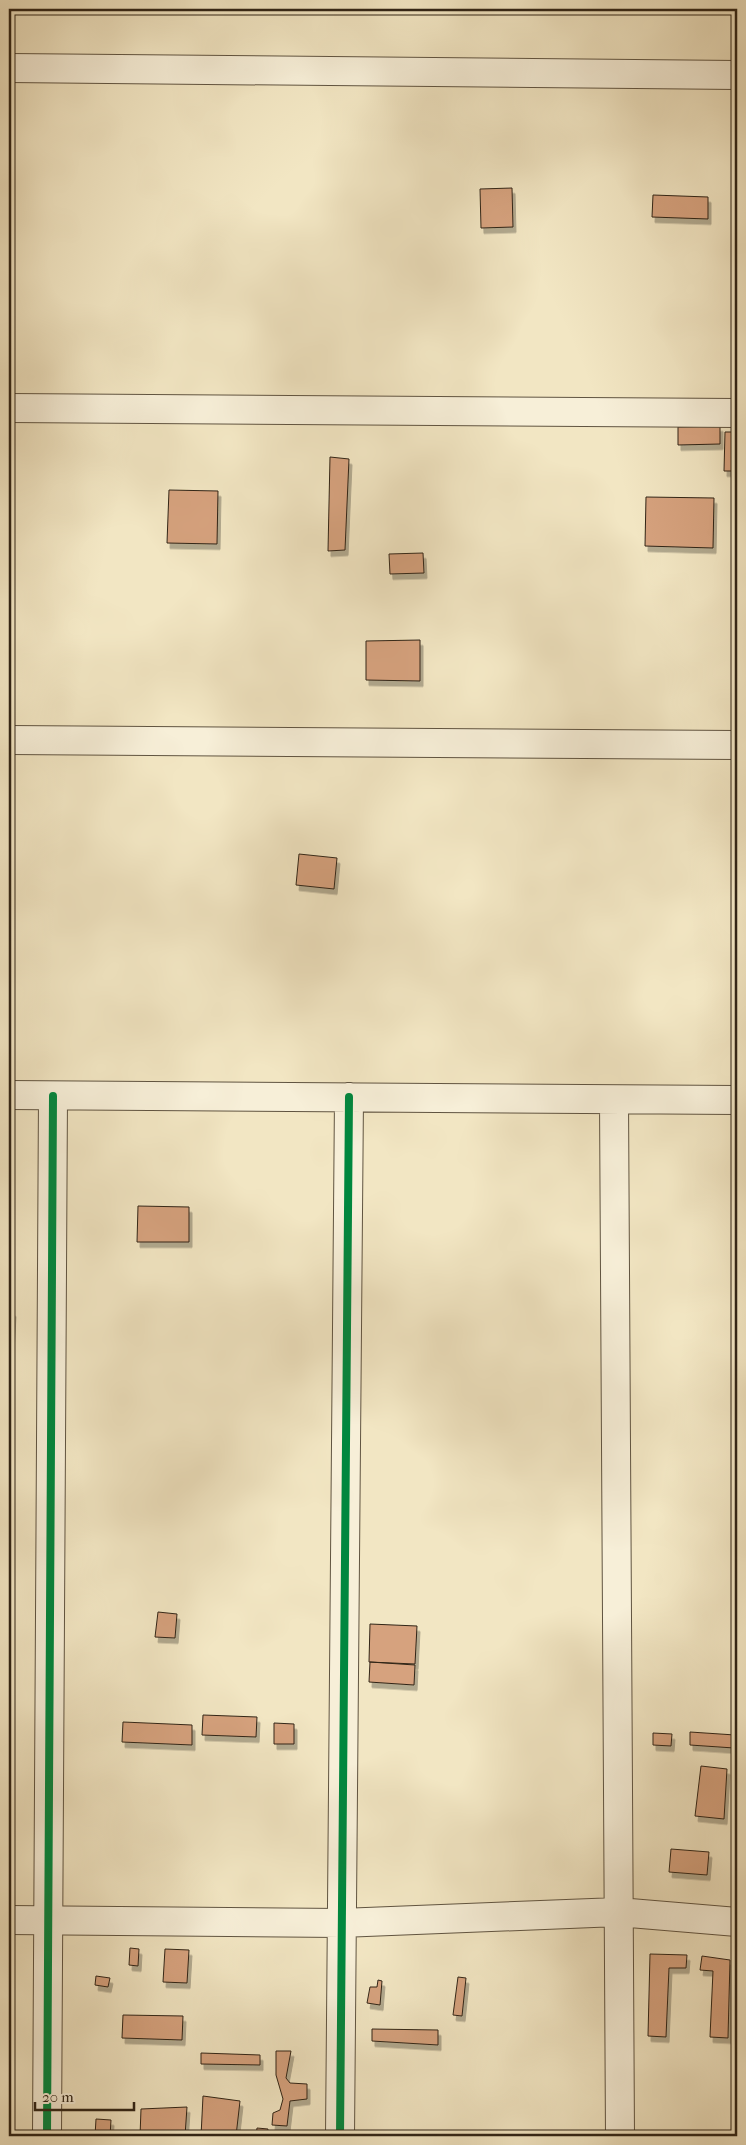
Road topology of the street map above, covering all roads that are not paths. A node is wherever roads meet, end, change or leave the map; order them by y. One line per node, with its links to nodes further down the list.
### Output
1 (9, 68): 2 (street)
2 (737, 75)
3 (9, 408): 4 (street)
4 (737, 413)
5 (9, 740): 6 (street)
6 (737, 745)
7 (9, 1095): 8 (street)
8 (53, 1096): 9 (street); 14 (street)
9 (349, 1097): 10 (street); 16 (street)
10 (614, 1100): 11 (street); 12 (street)
11 (737, 1100)
12 (618, 1912): 15 (street); 16 (street); 19 (street)
13 (9, 1920): 14 (street)
14 (48, 1920): 16 (street); 17 (street)
15 (737, 1922)
16 (341, 1923): 18 (street)
17 (47, 2136)
18 (340, 2136)
19 (620, 2136)

